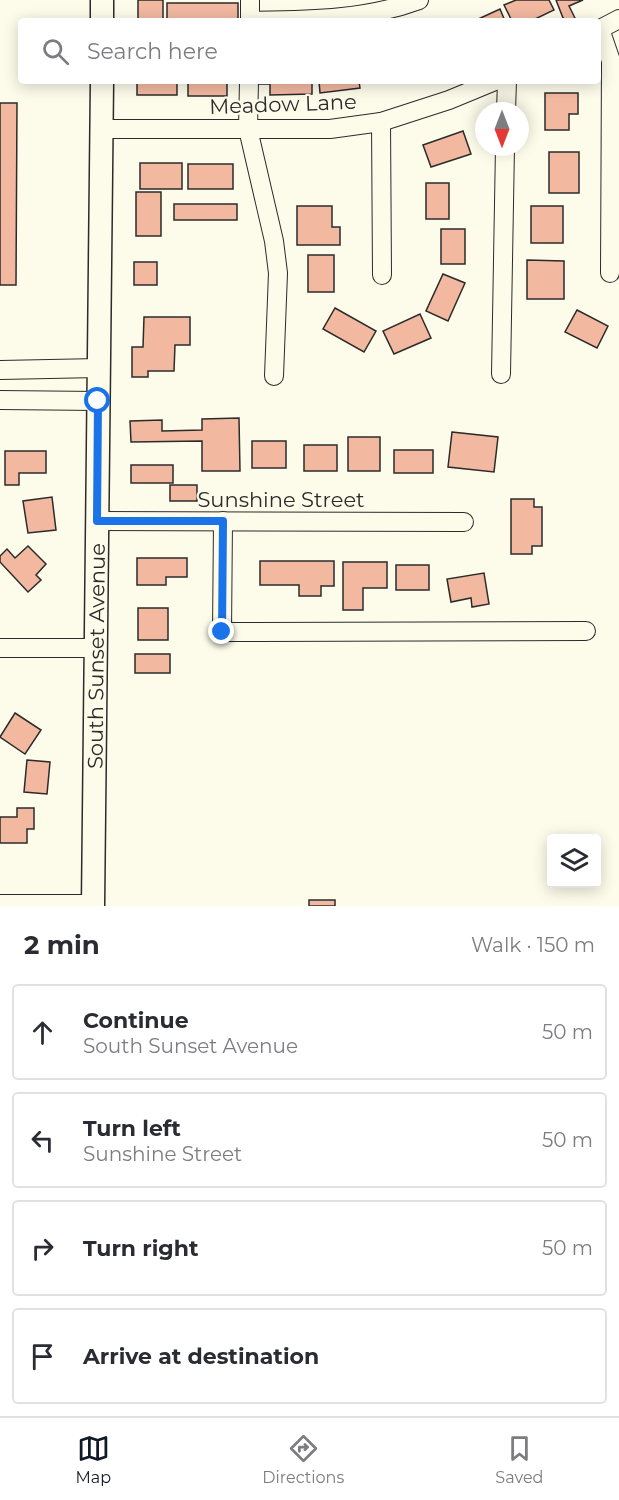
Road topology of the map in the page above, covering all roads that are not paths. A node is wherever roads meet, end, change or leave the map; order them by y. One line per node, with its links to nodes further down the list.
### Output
1 (102, 0): 4 (main road)
2 (250, 0): 5 (street)
3 (419, 0): 6 (street)
4 (102, 18)
5 (250, 18)
6 (306, 18)
7 (619, 20): 8 (street)
8 (601, 28)
9 (601, 34): 19 (street)
10 (102, 84): 16 (main road, South Sunset Avenue)
11 (249, 84): 17 (street)
12 (488, 84): 15 (street, Meadow Lane)
13 (507, 84): 14 (street)
14 (506, 102)
15 (381, 122): 17 (street, Meadow Lane); 20 (street)
16 (101, 129): 17 (street, Meadow Lane); 21 (main road, South Sunset Avenue)
17 (248, 129): 24 (street)
18 (505, 156): 23 (street)
19 (610, 273)
20 (382, 275)
21 (99, 368): 22 (street); 26 (main road, South Sunset Avenue)
22 (0, 369)
23 (501, 374)
24 (274, 376)
25 (0, 400): 26 (street)
26 (98, 401): 27 (main road, South Sunset Avenue)
27 (97, 521): 28 (street, Sunshine Street); 32 (main road, South Sunset Avenue)
28 (223, 521): 29 (street, Sunshine Street); 30 (street)
29 (464, 522)
30 (586, 631)
31 (0, 648): 32 (street)
32 (96, 648): 34 (main road, South Sunset Avenue)
33 (0, 904): 34 (street)
34 (93, 905)

